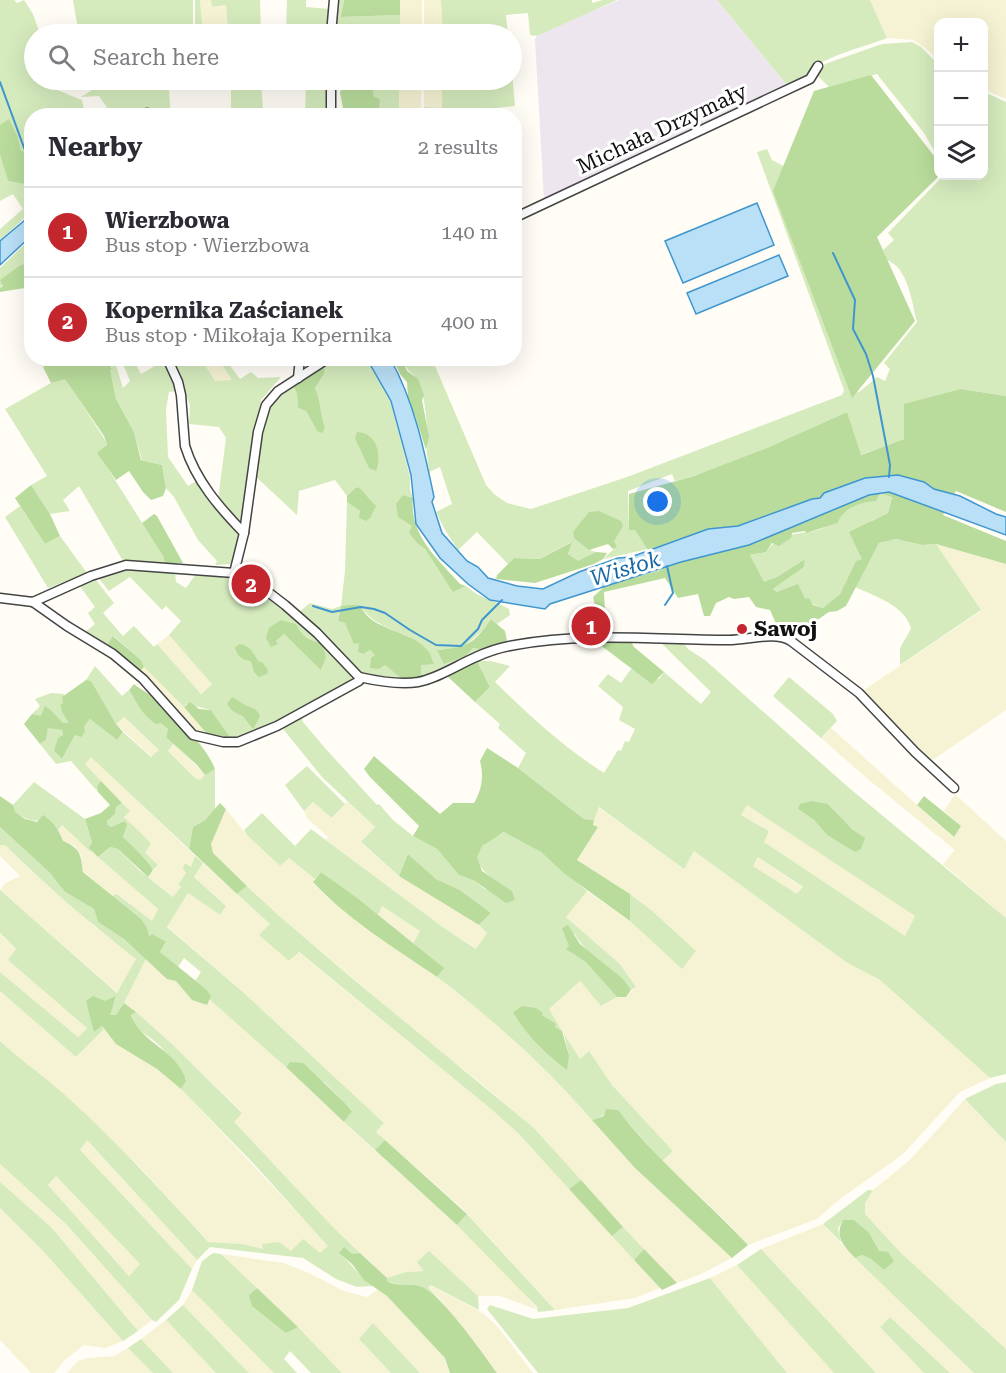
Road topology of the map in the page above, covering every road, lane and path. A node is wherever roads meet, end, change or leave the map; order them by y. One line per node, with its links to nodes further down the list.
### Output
1 (334, 0): 2 (street)
2 (332, 24)
3 (818, 66): 6 (street, Michała Drzymały)
4 (331, 90): 5 (street)
5 (332, 108)
6 (522, 214)
7 (171, 366): 11 (street)
8 (299, 366): 10 (street)
9 (315, 366): 10 (street)
10 (298, 378): 11 (street)
11 (244, 533): 12 (street)
12 (234, 573): 14 (street); 15 (street)
13 (0, 598): 14 (street)
14 (33, 602): 15 (street)
15 (359, 677): 16 (street)
16 (954, 789)

